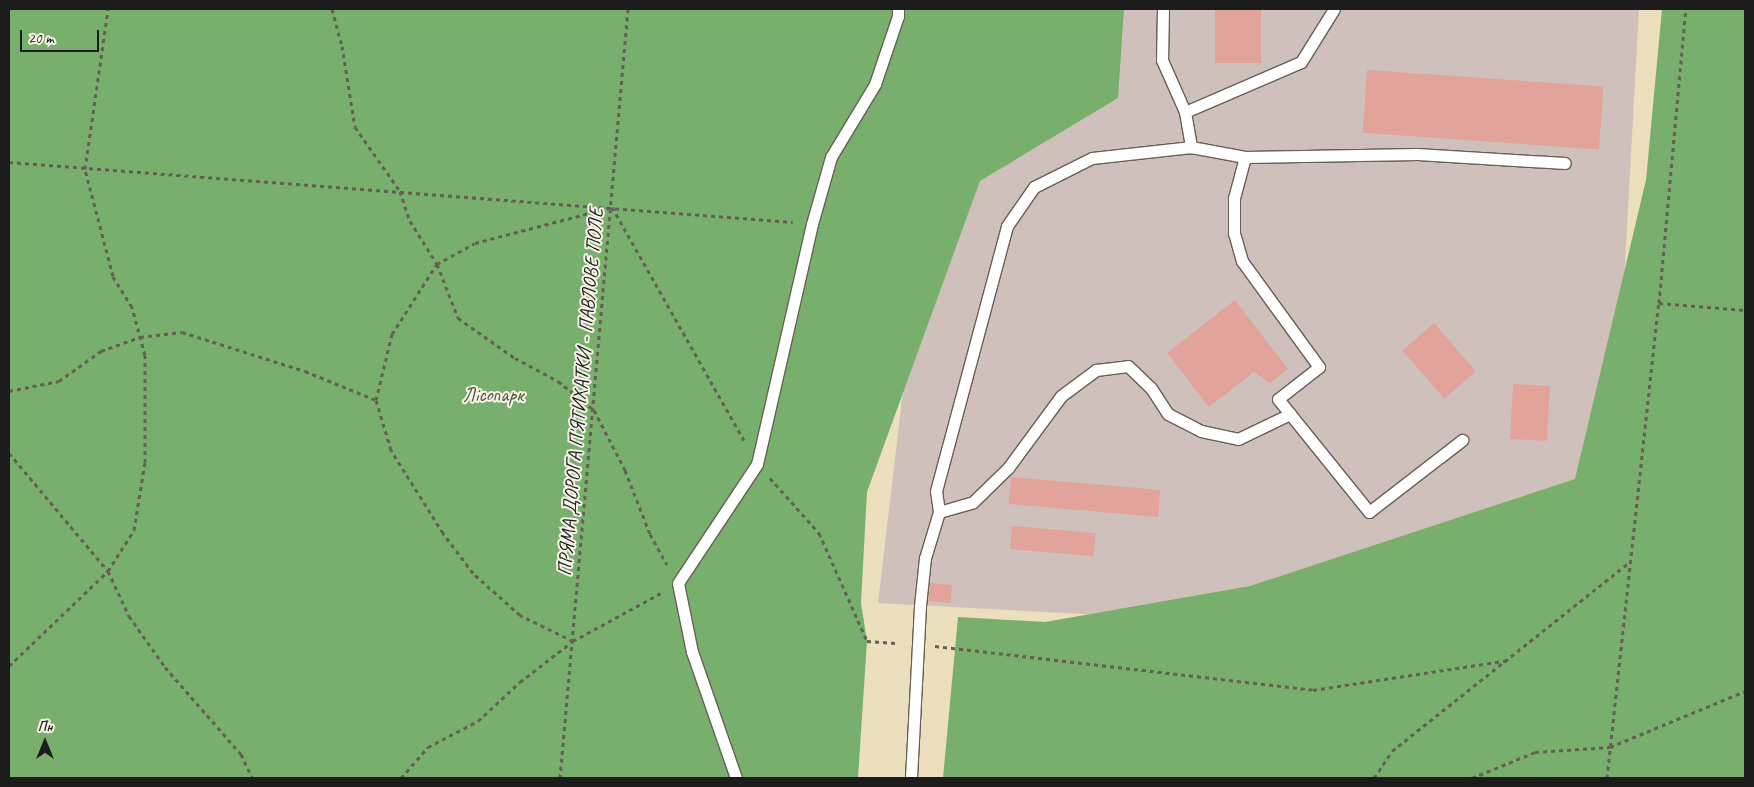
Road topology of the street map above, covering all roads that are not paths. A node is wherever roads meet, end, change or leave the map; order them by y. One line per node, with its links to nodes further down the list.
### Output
1 (898, 9): 11 (lane)
2 (1164, 9): 4 (lane)
3 (1334, 9): 4 (lane)
4 (1185, 112): 5 (lane)
5 (1191, 147): 6 (lane); 10 (lane)
6 (1245, 157): 7 (lane); 8 (lane)
7 (1565, 163)
8 (1290, 414): 9 (lane); 10 (lane)
9 (1462, 440)
10 (938, 512): 12 (lane)
11 (736, 778)
12 (911, 778)

